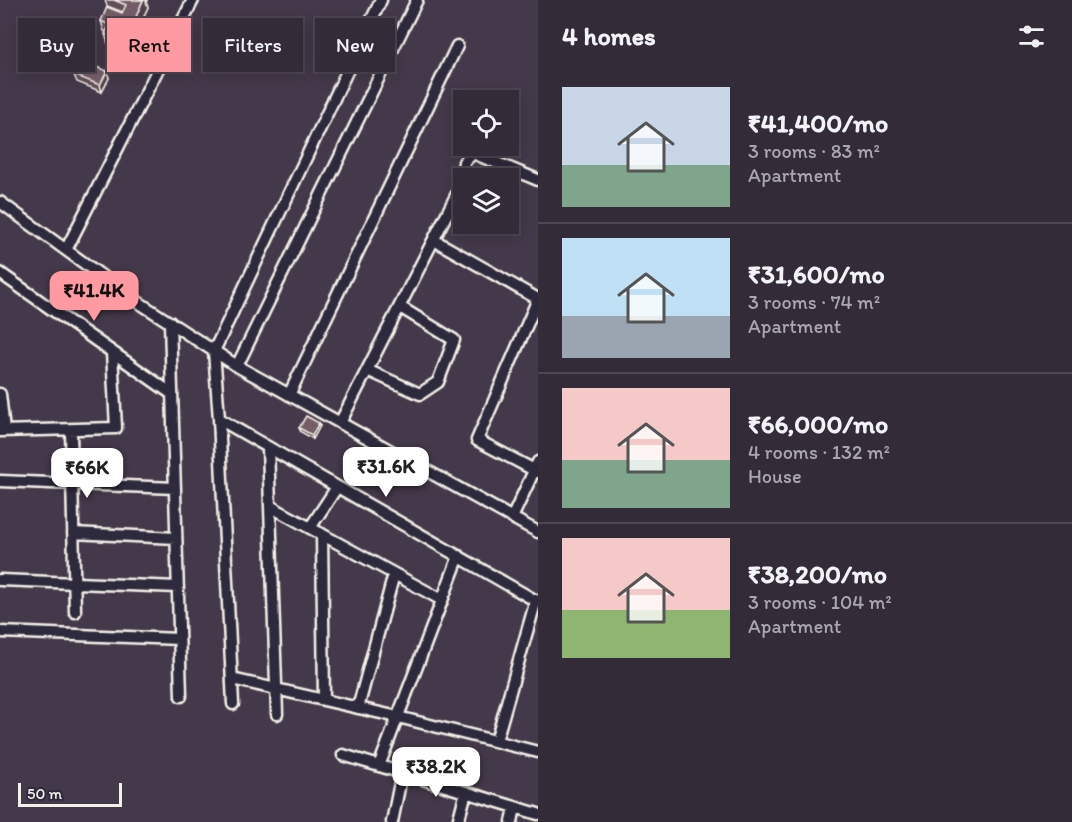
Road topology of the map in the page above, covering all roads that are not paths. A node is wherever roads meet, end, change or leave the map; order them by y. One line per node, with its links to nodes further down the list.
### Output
1 (193, 0): 8 (street)
2 (381, 0): 13 (street)
3 (417, 0): 15 (street)
4 (457, 46): 19 (street)
5 (538, 180): 7 (street)
6 (0, 202): 8 (street)
7 (434, 240): 10 (street); 11 (street)
8 (66, 250): 12 (street)
9 (0, 273): 14 (street)
10 (538, 299): 25 (street)
11 (400, 307): 16 (street); 16 (street)
12 (170, 322): 13 (street); 18 (street)
13 (214, 351): 15 (street); 20 (street)
14 (112, 352): 18 (street); 22 (street)
15 (237, 366): 19 (street)
16 (367, 370): 21 (street)
17 (0, 394): 23 (street)
18 (172, 394): 29 (street)
19 (289, 395): 21 (street)
20 (219, 419): 24 (street); 47 (street)
21 (340, 423): 31 (street)
22 (71, 430): 23 (street); 27 (street)
23 (2, 431)
24 (268, 447): 28 (street); 30 (street)
25 (537, 468): 31 (street)
26 (0, 481): 27 (street)
27 (72, 484): 29 (street); 34 (street)
28 (337, 487): 32 (street); 37 (street)
29 (175, 488): 36 (street)
30 (270, 506): 32 (street); 48 (street)
31 (512, 518): 33 (street)
32 (310, 528): 35 (street)
33 (538, 532)
34 (73, 533): 36 (street); 40 (street)
35 (322, 534): 38 (street); 50 (street)
36 (176, 538): 41 (street)
37 (459, 556): 42 (street); 43 (street)
38 (394, 574): 42 (street); 52 (street)
39 (0, 580): 40 (street)
40 (74, 583): 41 (street); 44 (street)
41 (178, 587): 46 (street)
42 (442, 600): 54 (street)
43 (537, 601): 55 (street)
44 (75, 612)
45 (0, 632): 46 (street)
46 (179, 639): 49 (street)
47 (232, 679): 48 (street); 51 (street)
48 (276, 689): 50 (street); 53 (street)
49 (181, 696)
50 (324, 700): 52 (street)
51 (232, 704)
52 (358, 708): 54 (street)
53 (277, 714)
54 (398, 717): 55 (street); 58 (street)
55 (496, 741): 56 (street)
56 (538, 752)
57 (343, 755): 58 (street)
58 (379, 766): 59 (street)
59 (402, 773): 60 (street); 63 (street)
60 (466, 792): 61 (street); 64 (street)
61 (514, 807): 62 (street); 65 (street)
62 (538, 814)
63 (392, 822)
64 (458, 822)
65 (512, 822)

